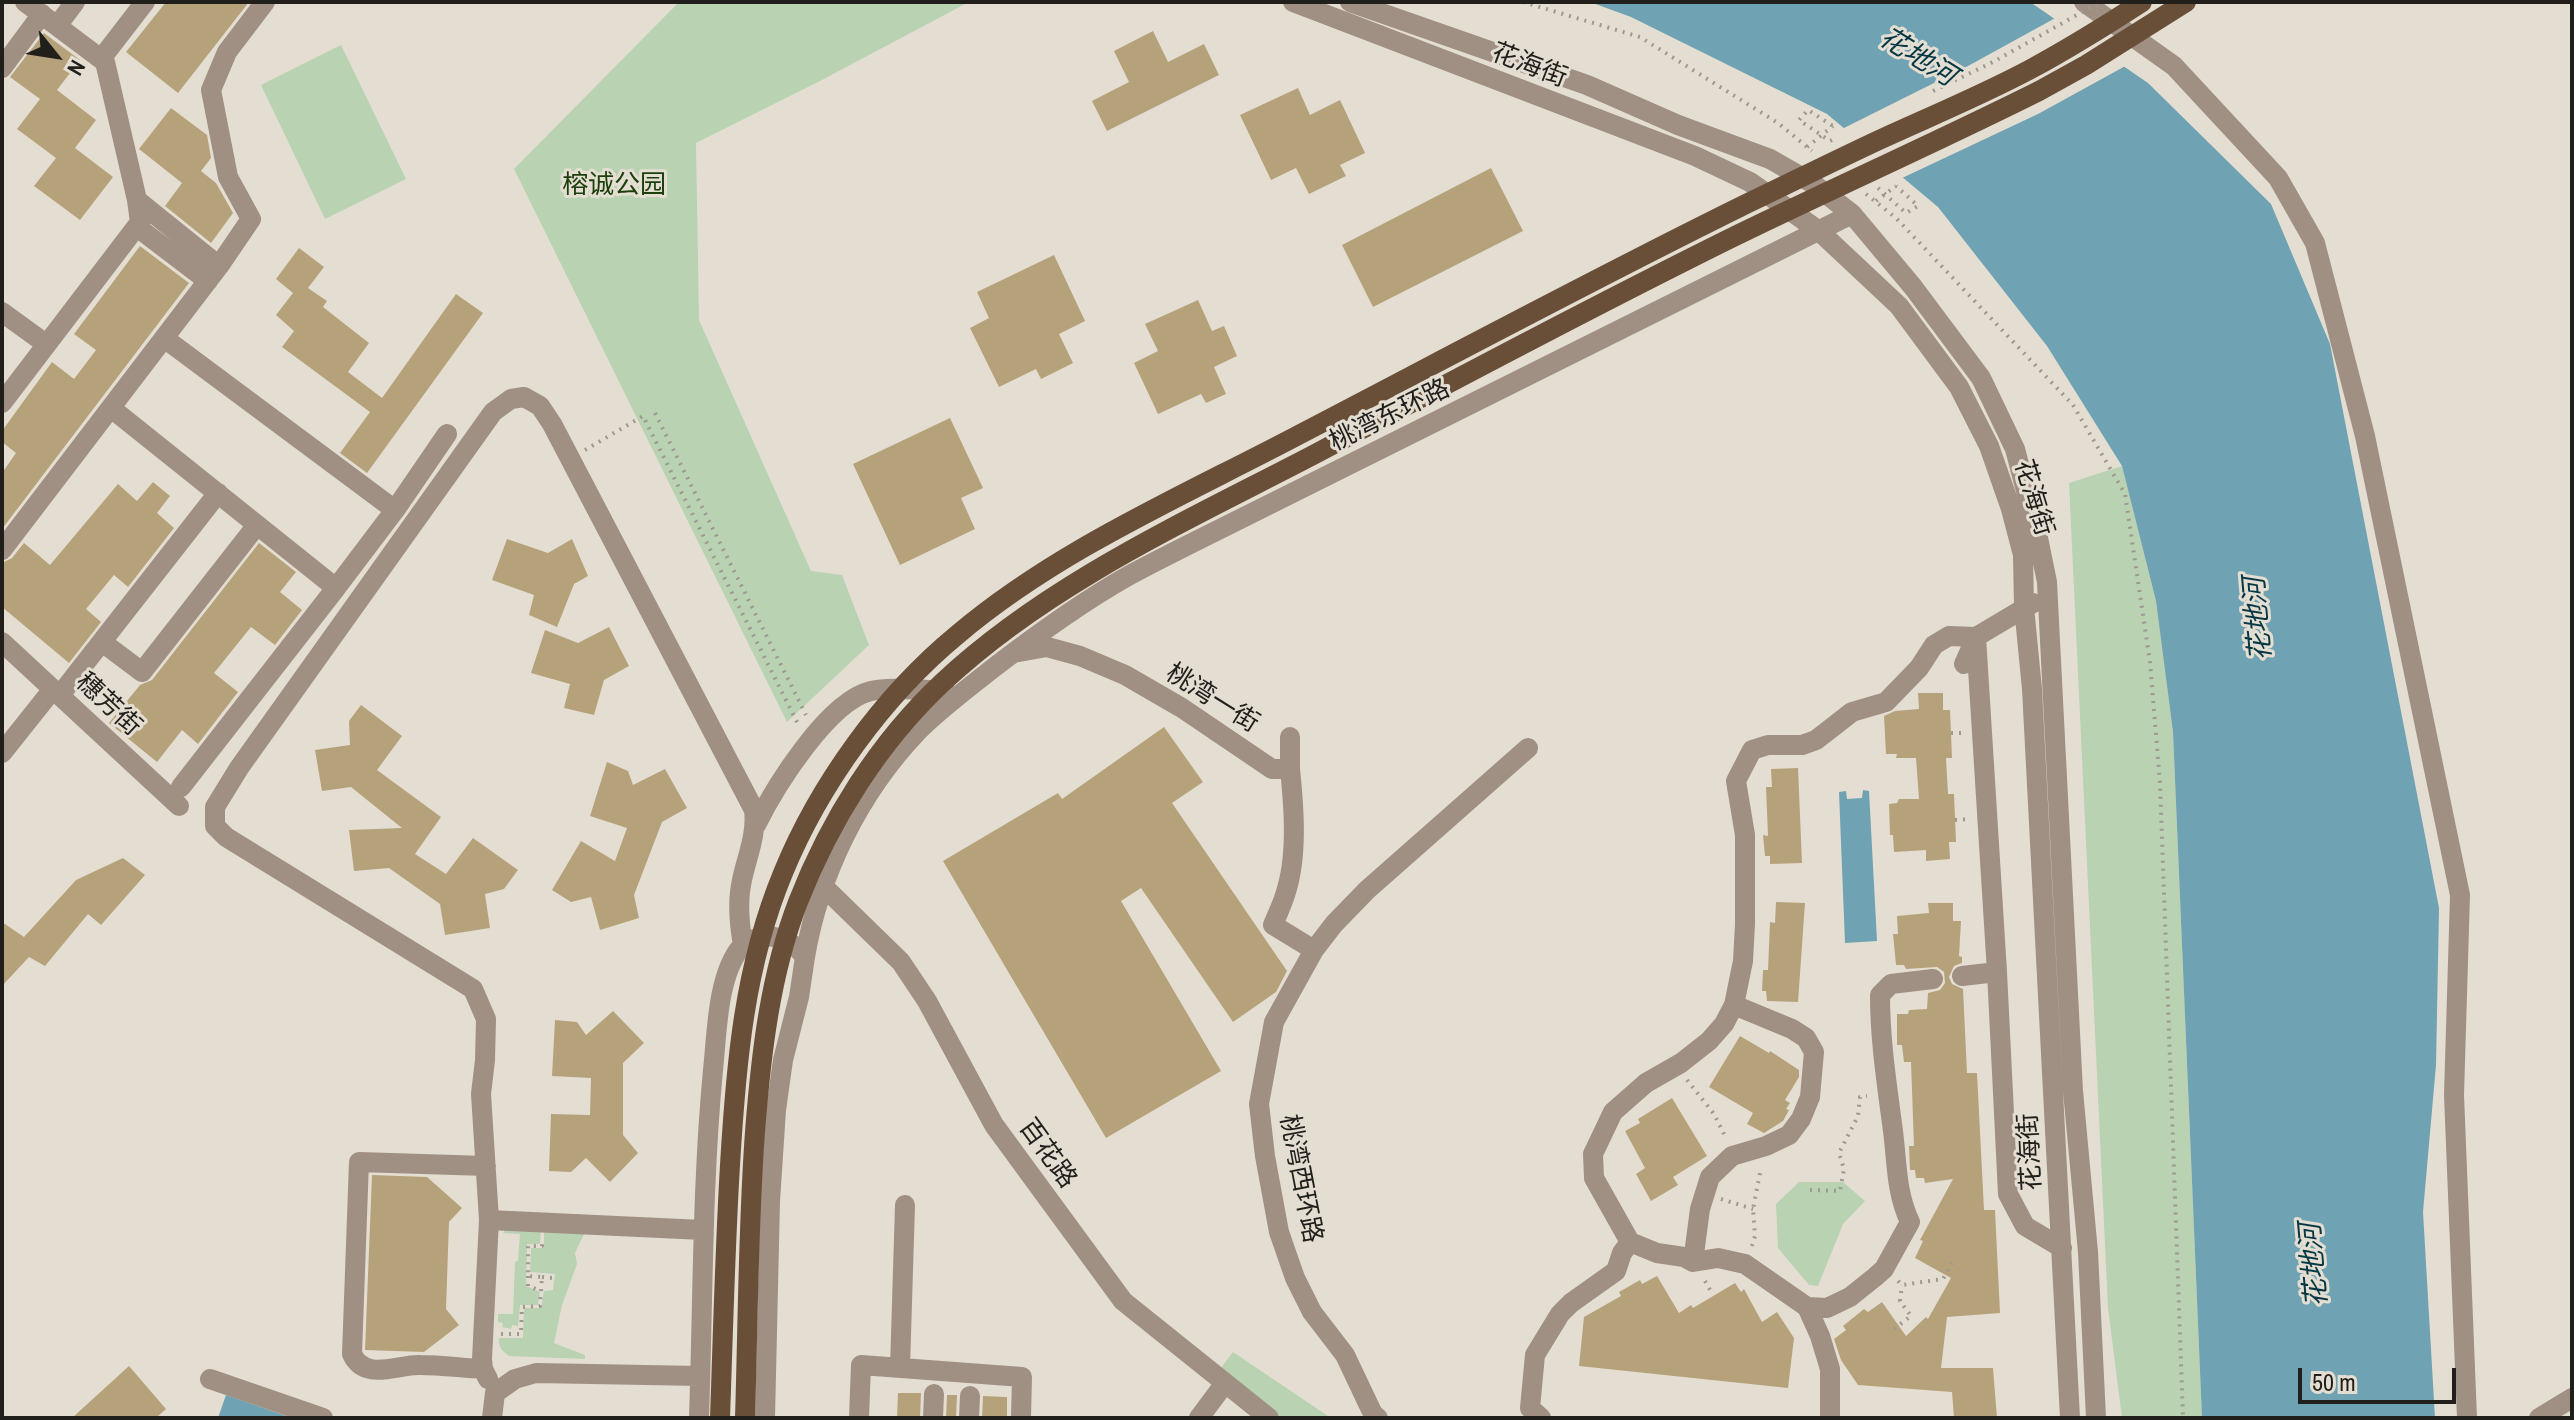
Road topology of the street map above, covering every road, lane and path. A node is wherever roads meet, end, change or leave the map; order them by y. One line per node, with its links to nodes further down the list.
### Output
1 (75, 2): 10 (street)
2 (145, 2): 11 (street)
3 (265, 2): 22 (street)
4 (1293, 2): 21 (street, 花海街)
5 (1350, 2): 19 (street, 花海街)
6 (2084, 2): 114 (street)
7 (2100, 2): 13 (path, bridge)
8 (2142, 2): 100 (main road, bridge)
9 (2186, 2): 101 (main road, bridge)
10 (41, 14): 11 (street); 12 (street)
11 (101, 59): 17 (street)
12 (2, 68)
13 (1925, 95)
14 (1843, 135): 15 (path, bridge)
15 (1807, 147)
16 (1875, 186): 18 (path, bridge)
17 (137, 200): 20 (street); 22 (street)
18 (1876, 201)
19 (1852, 214): 21 (street, 桃湾东环路); 36 (street, 花海街)
20 (140, 222): 22 (street); 25 (street)
21 (1819, 231): 37 (street, 花海街); 41 (street, 桃湾东环路)
22 (214, 273): 24 (street)
23 (4, 318): 25 (street)
24 (164, 338): 27 (street); 32 (street)
25 (46, 344): 26 (street)
26 (2, 403)
27 (111, 408): 31 (street); 34 (street)
28 (655, 413): 47 (path)
29 (447, 434): 32 (street)
30 (570, 458): 46 (path); 53 (street); 66 (street)
31 (218, 493): 33 (street); 40 (street)
32 (395, 510): 35 (street)
33 (257, 525): 35 (street); 40 (street)
34 (2, 550)
35 (336, 588): 44 (street, 穗芳街)
36 (2048, 597): 37 (street); 113 (street, 花海街)
37 (2024, 607): 38 (street); 75 (street, 花海街)
38 (1976, 637): 42 (street); 58 (street); 61 (street)
39 (2, 642): 44 (street, 穗芳街)
40 (102, 642): 44 (street)
41 (1014, 653): 43 (street, 桃湾东环路); 51 (street, 桃湾一街)
42 (1964, 664)
43 (965, 690): 45 (street); 52 (street, 桃湾东环路)
44 (56, 692): 50 (street)
45 (840, 709): 47 (street); 52 (street)
46 (793, 715)
47 (816, 735): 53 (street)
48 (1290, 737): 51 (street, 桃湾一街)
49 (1528, 748): 56 (street)
50 (2, 753)
51 (1290, 769): 56 (street, 桃湾一街)
52 (881, 775): 54 (street)
53 (756, 825): 55 (street)
54 (824, 887): 57 (street); 92 (street, 百花路)
55 (743, 945): 57 (street); 72 (street)
56 (1314, 950): 109 (street, 桃湾西环路)
57 (805, 957): 102 (street)
58 (1997, 972): 59 (street); 75 (street)
59 (1962, 976)
60 (1933, 979): 63 (street)
61 (1734, 1005): 62 (street); 64 (street)
62 (1681, 1063): 65 (path); 74 (street)
63 (1888, 1094): 67 (path); 79 (street)
64 (1766, 1146): 65 (street); 70 (path)
65 (1732, 1156): 68 (street)
66 (486, 1166): 71 (street); 88 (street)
67 (1810, 1190)
68 (1705, 1194): 70 (path); 76 (street)
69 (905, 1205): 89 (street)
70 (1753, 1209): 78 (path)
71 (489, 1220): 72 (street); 87 (street)
72 (703, 1230): 90 (street)
73 (542, 1236): 80 (path)
74 (1630, 1242): 76 (street); 110 (street)
75 (2062, 1248): 112 (street, 花海街)
76 (1693, 1262): 78 (street)
77 (1952, 1263): 83 (path)
78 (1745, 1264): 85 (street)
79 (1884, 1269): 83 (path); 85 (street)
80 (528, 1276): 81 (path); 84 (path)
81 (542, 1277): 82 (path); 84 (path)
82 (552, 1278)
83 (1902, 1285): 86 (path)
84 (541, 1291): 87 (path)
85 (1807, 1307): 111 (street)
86 (1894, 1329)
87 (483, 1333): 88 (street)
88 (482, 1364): 93 (street)
89 (900, 1368): 103 (street); 106 (street)
90 (700, 1376): 93 (street); 99 (street)
91 (210, 1379): 97 (street)
92 (1225, 1383): 107 (street); 108 (street, 百花路)
93 (495, 1393): 98 (street)
94 (934, 1394): 104 (street)
95 (970, 1396): 105 (street)
96 (2572, 1398): 115 (street)
97 (323, 1418)
98 (492, 1418)
99 (699, 1418)
100 (720, 1418)
101 (745, 1418)
102 (765, 1418)
103 (859, 1418)
104 (933, 1418)
105 (969, 1418)
106 (1021, 1418)
107 (1199, 1418)
108 (1269, 1418)
109 (1378, 1418)
110 (1541, 1418)
111 (1830, 1418)
112 (2070, 1418)
113 (2096, 1418)
114 (2467, 1418)
115 (2539, 1418)

